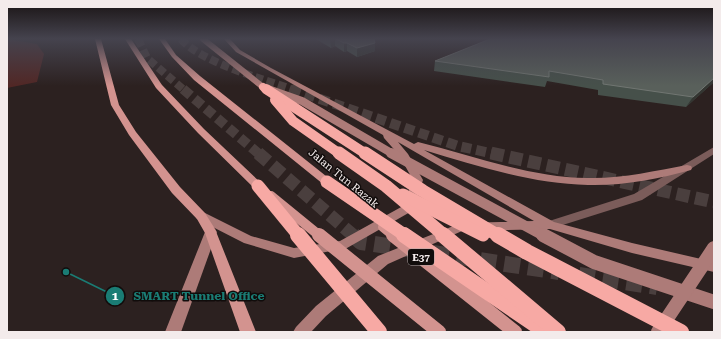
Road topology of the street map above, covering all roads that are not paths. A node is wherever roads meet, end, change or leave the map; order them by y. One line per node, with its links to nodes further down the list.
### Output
1 (102, 55): 14 (main road)
2 (138, 55): 12 (main road)
3 (173, 55): 11 (main road, Jalan Tun Razak / E37)
4 (224, 55): 6 (main road, bridge)
5 (245, 55): 7 (main road)
6 (264, 87): 13 (highway, bridge); 19 (main road, bridge); 20 (highway, bridge)
7 (382, 130): 8 (main road); 14 (main road)
8 (400, 140): 10 (main road); 15 (main road)
9 (714, 150): 10 (street)
10 (686, 168): 15 (street)
11 (327, 182): 26 (main road, Jalan Tun Razak / E37, bridge); 27 (highway, bridge)
12 (258, 186): 24 (highway, bridge); 25 (main road, bridge)
13 (386, 186): 20 (highway, bridge); 28 (highway, bridge)
14 (201, 216): 16 (main road)
15 (550, 226): 18 (main road); 23 (main road)
16 (211, 232): 21 (main road); 22 (main road)
17 (714, 248): 29 (main road, bridge)
18 (714, 267)
19 (714, 302)
20 (678, 331)
21 (173, 332)
22 (248, 332)
23 (301, 332)
24 (379, 332)
25 (439, 332)
26 (515, 332)
27 (546, 332)
28 (558, 332)
29 (658, 332)

